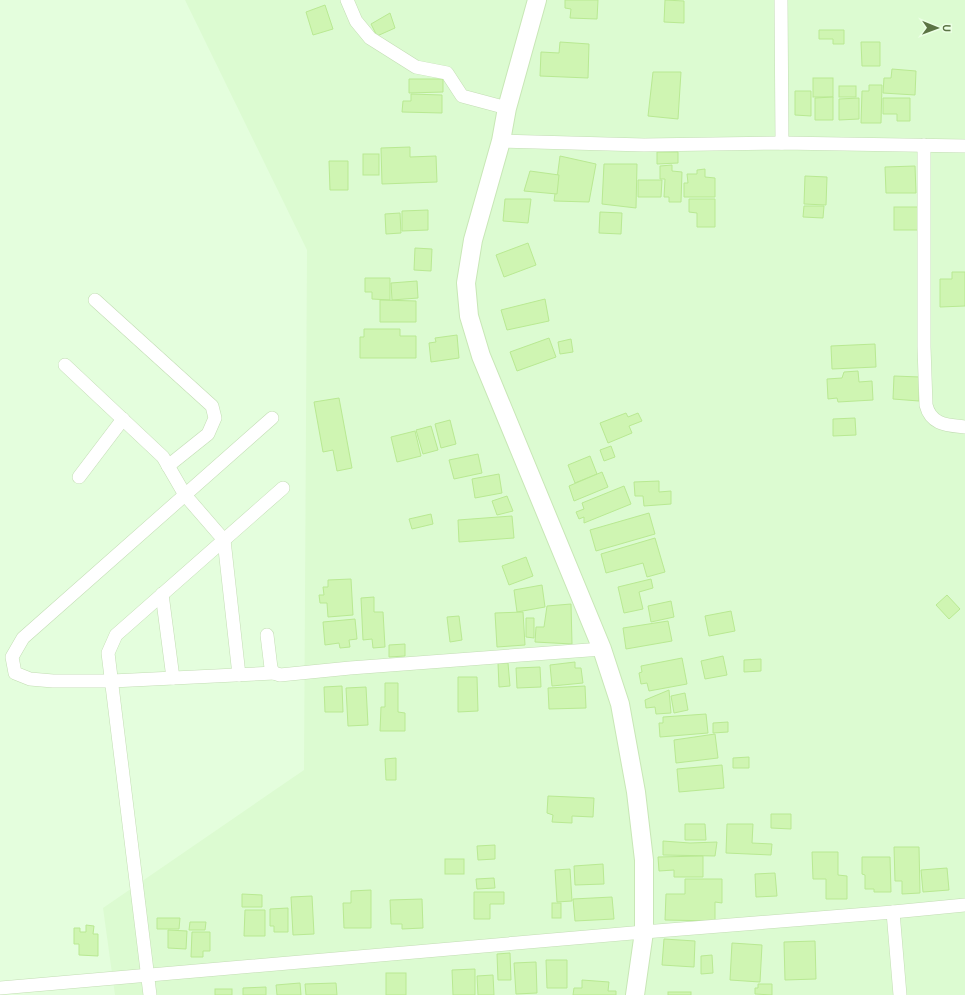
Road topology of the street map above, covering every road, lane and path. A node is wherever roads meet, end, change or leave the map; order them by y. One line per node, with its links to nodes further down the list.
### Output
1 (347, 0): 4 (street)
2 (536, 0): 4 (street)
3 (781, 0): 6 (street)
4 (507, 108): 5 (street)
5 (501, 141): 6 (street); 21 (street)
6 (782, 143): 7 (street)
7 (924, 145): 8 (street); 13 (street)
8 (965, 146)
9 (95, 300): 14 (street)
10 (65, 365): 12 (street)
11 (272, 418): 17 (street)
12 (122, 419): 14 (street); 15 (street)
13 (965, 427)
14 (168, 466): 17 (street)
15 (79, 477)
16 (283, 488): 18 (street)
17 (185, 495): 18 (street); 25 (street)
18 (224, 540): 19 (street); 23 (street)
19 (162, 594): 24 (street); 25 (street)
20 (267, 635): 22 (street)
21 (602, 649): 22 (street); 28 (street)
22 (274, 673): 23 (street)
23 (239, 675): 24 (street)
24 (173, 678): 25 (street)
25 (112, 680): 29 (street)
26 (965, 905): 27 (street)
27 (893, 912): 28 (street); 33 (street)
28 (644, 932): 29 (street); 32 (street)
29 (148, 976): 30 (street); 31 (street)
30 (0, 988)
31 (150, 995)
32 (635, 995)
33 (900, 995)

